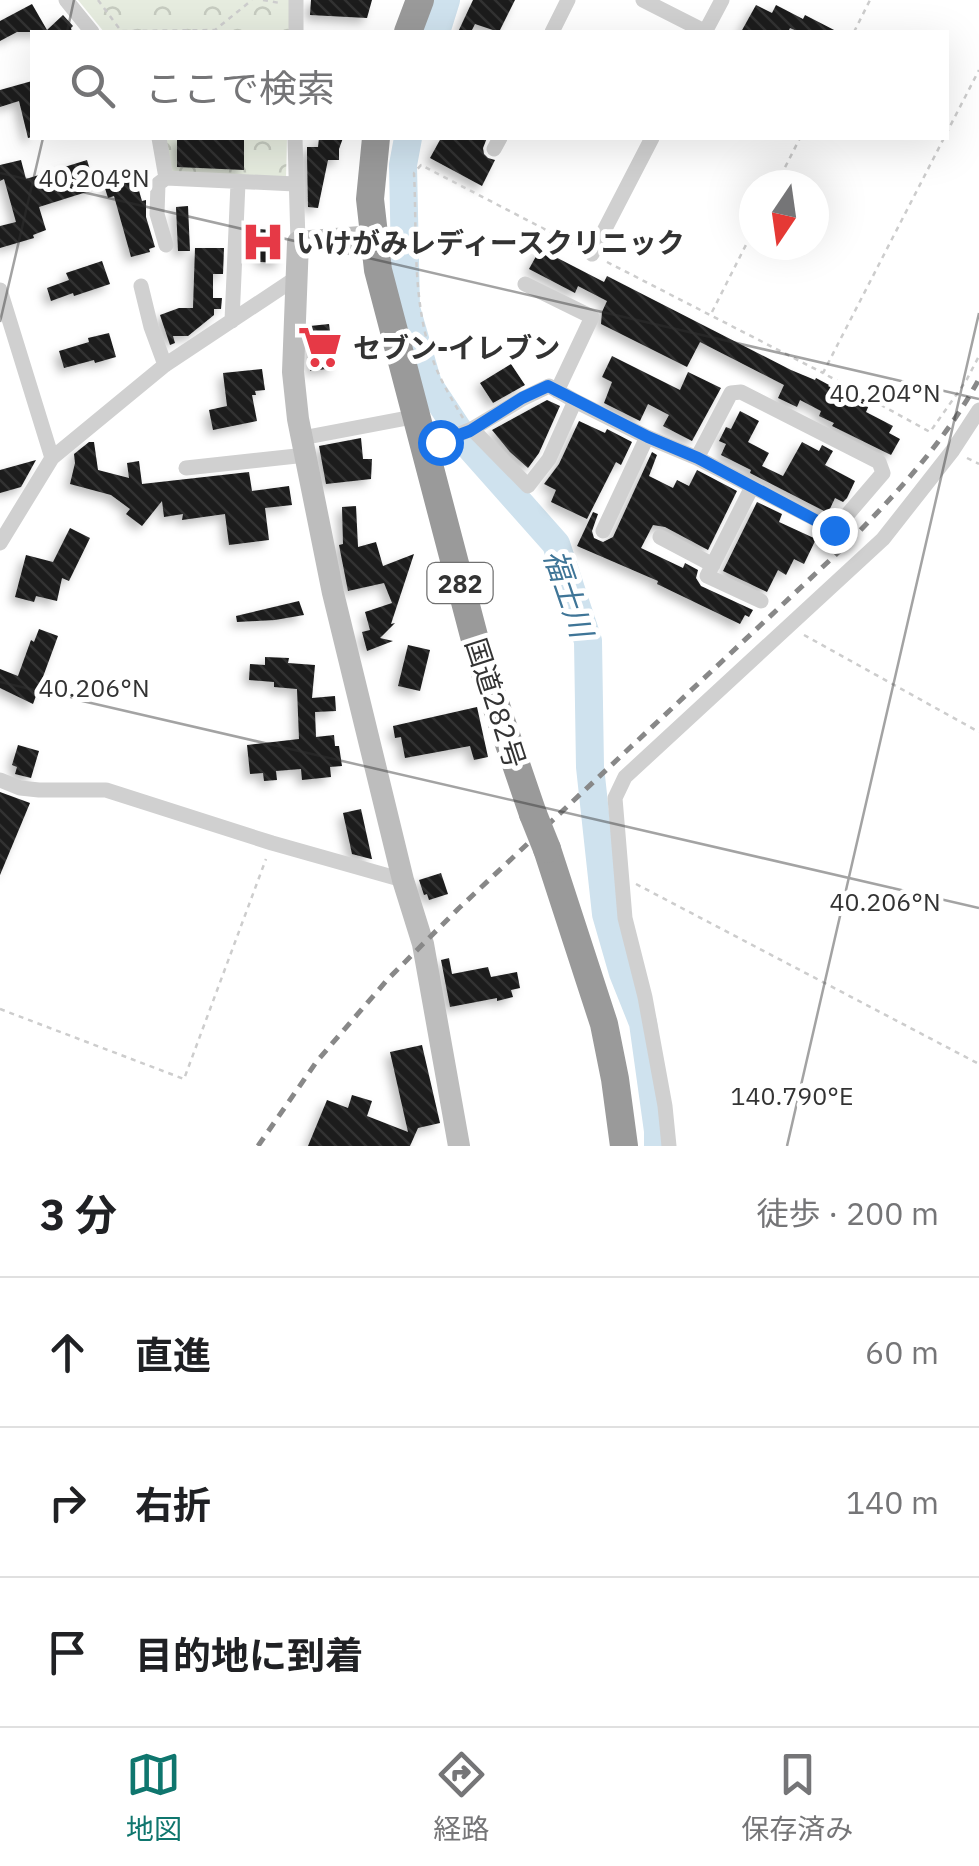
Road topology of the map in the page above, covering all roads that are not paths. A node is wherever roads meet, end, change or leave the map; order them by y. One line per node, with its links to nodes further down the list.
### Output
1 (66, 0): 7 (street)
2 (296, 0): 8 (street)
3 (420, 0): 9 (highway)
4 (568, 0): 10 (street)
5 (643, 0): 11 (street)
6 (722, 0): 12 (street)
7 (90, 30)
8 (296, 30)
9 (409, 30)
10 (553, 30)
11 (702, 30)
12 (707, 30)
13 (159, 140): 17 (street)
14 (295, 140): 19 (street)
15 (376, 140): 20 (highway, 国道282号 / 282)
16 (651, 140): 23 (street)
17 (166, 178): 18 (street); 22 (street)
18 (238, 183): 19 (street); 28 (street)
19 (294, 184): 21 (street)
20 (373, 236): 21 (street); 35 (highway, 国道282号 / 282)
21 (298, 242): 24 (street)
22 (166, 244)
23 (592, 254)
24 (296, 278): 28 (street); 37 (street)
25 (525, 284): 31 (street)
26 (141, 286): 30 (street)
27 (0, 290): 29 (street)
28 (232, 321): 30 (street)
29 (5, 326): 38 (street)
30 (166, 366): 38 (street)
31 (557, 390): 32 (street); 34 (street)
32 (576, 401): 34 (street); 36 (street)
33 (979, 410): 51 (street)
34 (471, 430): 35 (street)
35 (428, 434): 37 (street); 50 (highway, 国道282号 / 282, bridge)
36 (648, 437): 39 (street); 42 (street)
37 (304, 447): 40 (street); 48 (street)
38 (52, 458): 44 (street)
39 (698, 458): 41 (street); 41 (street)
40 (186, 468)
41 (752, 486): 45 (street)
42 (603, 531)
43 (660, 537): 45 (street)
44 (0, 543)
45 (713, 565): 46 (street)
46 (760, 601)
47 (0, 780): 48 (street)
48 (403, 880): 49 (street)
49 (458, 1146)
50 (624, 1146)
51 (669, 1146)

